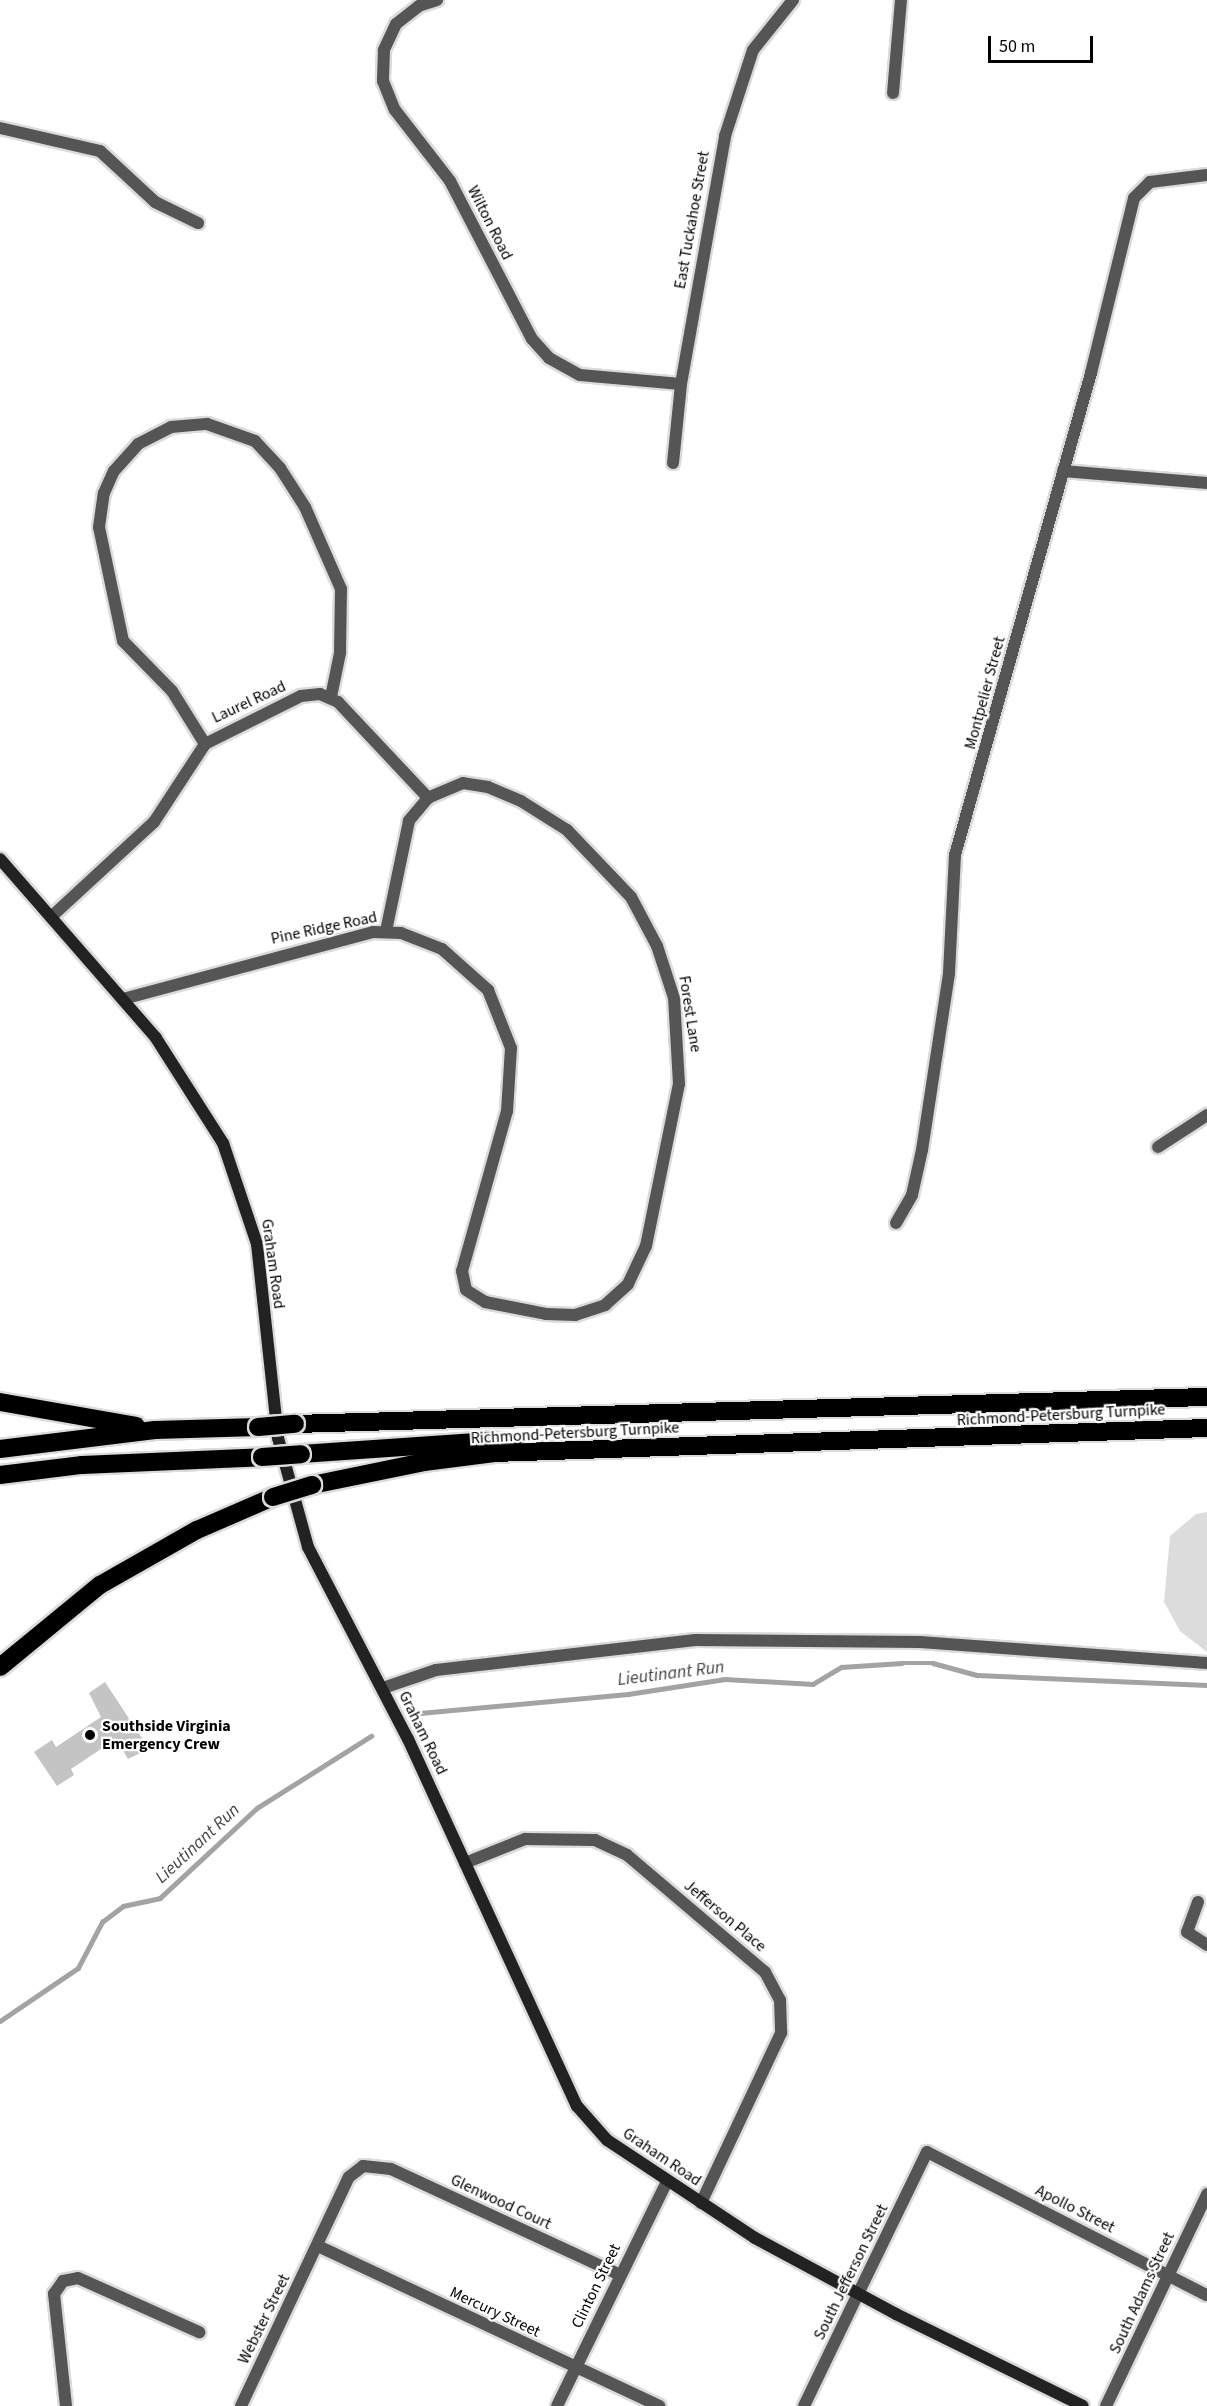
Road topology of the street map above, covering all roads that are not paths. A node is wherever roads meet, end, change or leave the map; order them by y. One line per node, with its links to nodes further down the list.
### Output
1 (437, 0): 8 (street, Wilton Road)
2 (793, 0): 8 (street, East Tuckahoe Street)
3 (901, 0): 4 (street)
4 (893, 93)
5 (0, 128): 7 (street)
6 (1207, 175): 10 (street, Montpelier Street)
7 (198, 224)
8 (681, 384): 9 (street, East Tuckahoe Street)
9 (673, 463)
10 (1063, 471): 11 (street); 21 (street, Montpelier Street)
11 (1207, 483)
12 (331, 698): 13 (street, Laurel Road); 13 (street); 14 (street)
13 (206, 744): 16 (street, Laurel Road)
14 (428, 798): 17 (street); 22 (street, Forest Lane)
15 (0, 859): 16 (main road, Graham Road)
16 (51, 917): 18 (main road, Graham Road)
17 (386, 931): 18 (street, Pine Ridge Road); 22 (street, Pine Ridge Road)
18 (123, 999): 32 (main road, Graham Road)
19 (1207, 1115): 20 (street)
20 (1158, 1147)
21 (896, 1223)
22 (465, 1261)
23 (1207, 1397): 26 (highway, Richmond-Petersburg Turnpike, bridge)
24 (0, 1402): 26 (highway)
25 (1207, 1428): 28 (highway, Richmond-Petersburg Turnpike)
26 (155, 1430): 27 (highway, Richmond-Petersburg Turnpike)
27 (0, 1449)
28 (562, 1450): 29 (highway, bridge); 31 (highway, Richmond-Petersburg Turnpike, bridge)
29 (0, 1475)
30 (1207, 1663): 32 (street)
31 (0, 1667)
32 (383, 1688): 33 (main road, Graham Road)
33 (465, 1863): 38 (main road, Graham Road); 40 (street, Jefferson Place)
34 (1197, 1902): 35 (street)
35 (1207, 1945)
36 (927, 2152): 43 (street, Apollo Street); 44 (street, South Jefferson Street)
37 (368, 2164): 41 (street, Webster Street); 42 (street, Glenwood Court)
38 (667, 2181): 40 (main road, Graham Road); 42 (street, Clinton Street)
39 (1207, 2194): 43 (street, South Adams Street)
40 (701, 2203): 44 (main road, Graham Road)
41 (318, 2246): 47 (street, Mercury Street); 49 (street, Webster Street)
42 (620, 2275): 47 (street, Clinton Street)
43 (1168, 2276): 45 (street, Apollo Street); 54 (street, South Adams Street)
44 (858, 2294): 52 (street, South Jefferson Street); 53 (main road, Graham Road)
45 (1207, 2295)
46 (199, 2332): 48 (street)
47 (576, 2368): 50 (street, Clinton Street); 51 (street, Mercury Street)
48 (66, 2406)
49 (241, 2406)
50 (557, 2406)
51 (659, 2406)
52 (804, 2406)
53 (1083, 2406)
54 (1106, 2406)

